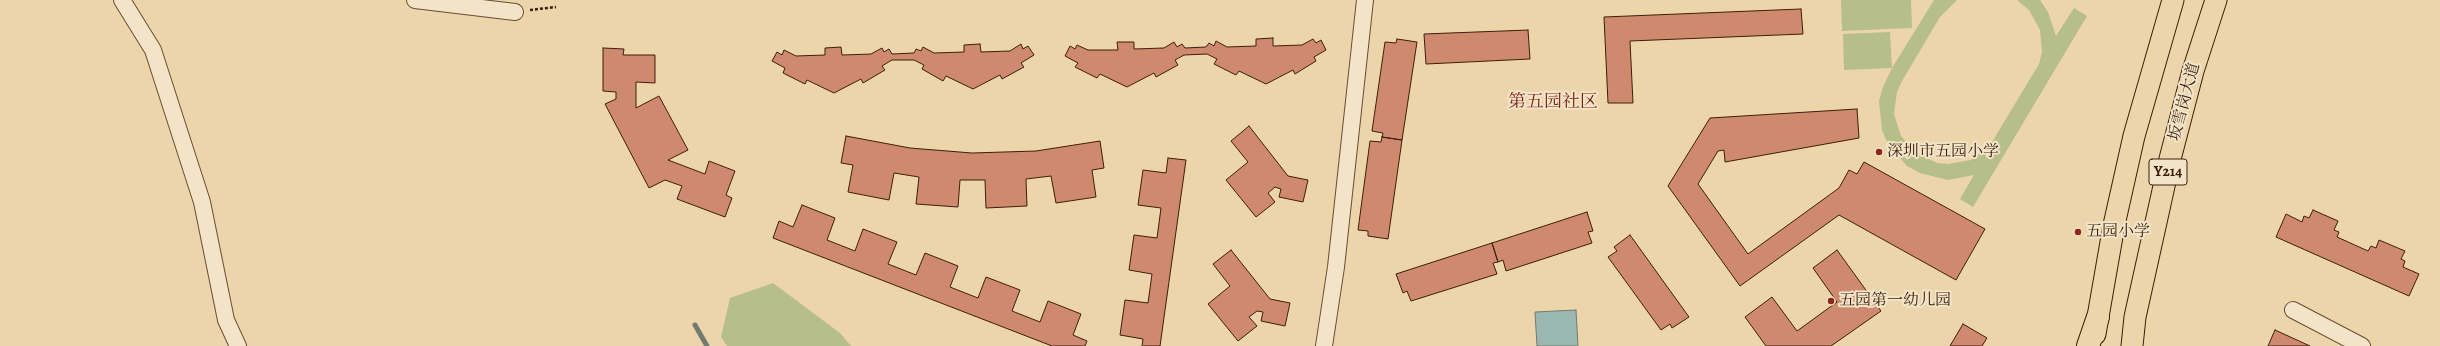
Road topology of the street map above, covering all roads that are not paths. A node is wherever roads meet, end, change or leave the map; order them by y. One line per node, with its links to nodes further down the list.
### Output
1 (122, 0): 9 (street)
2 (415, 0): 6 (street)
3 (1365, 0): 10 (street)
4 (2173, 0): 8 (main road, Y214)
5 (2216, 0): 13 (main road, 坂雪岗大道 / Y214)
6 (515, 12)
7 (2293, 310): 14 (street)
8 (2098, 317): 11 (highway); 12 (main road, Y214)
9 (238, 346)
10 (1324, 346)
11 (2088, 346)
12 (2093, 346)
13 (2132, 346)
14 (2362, 346)

